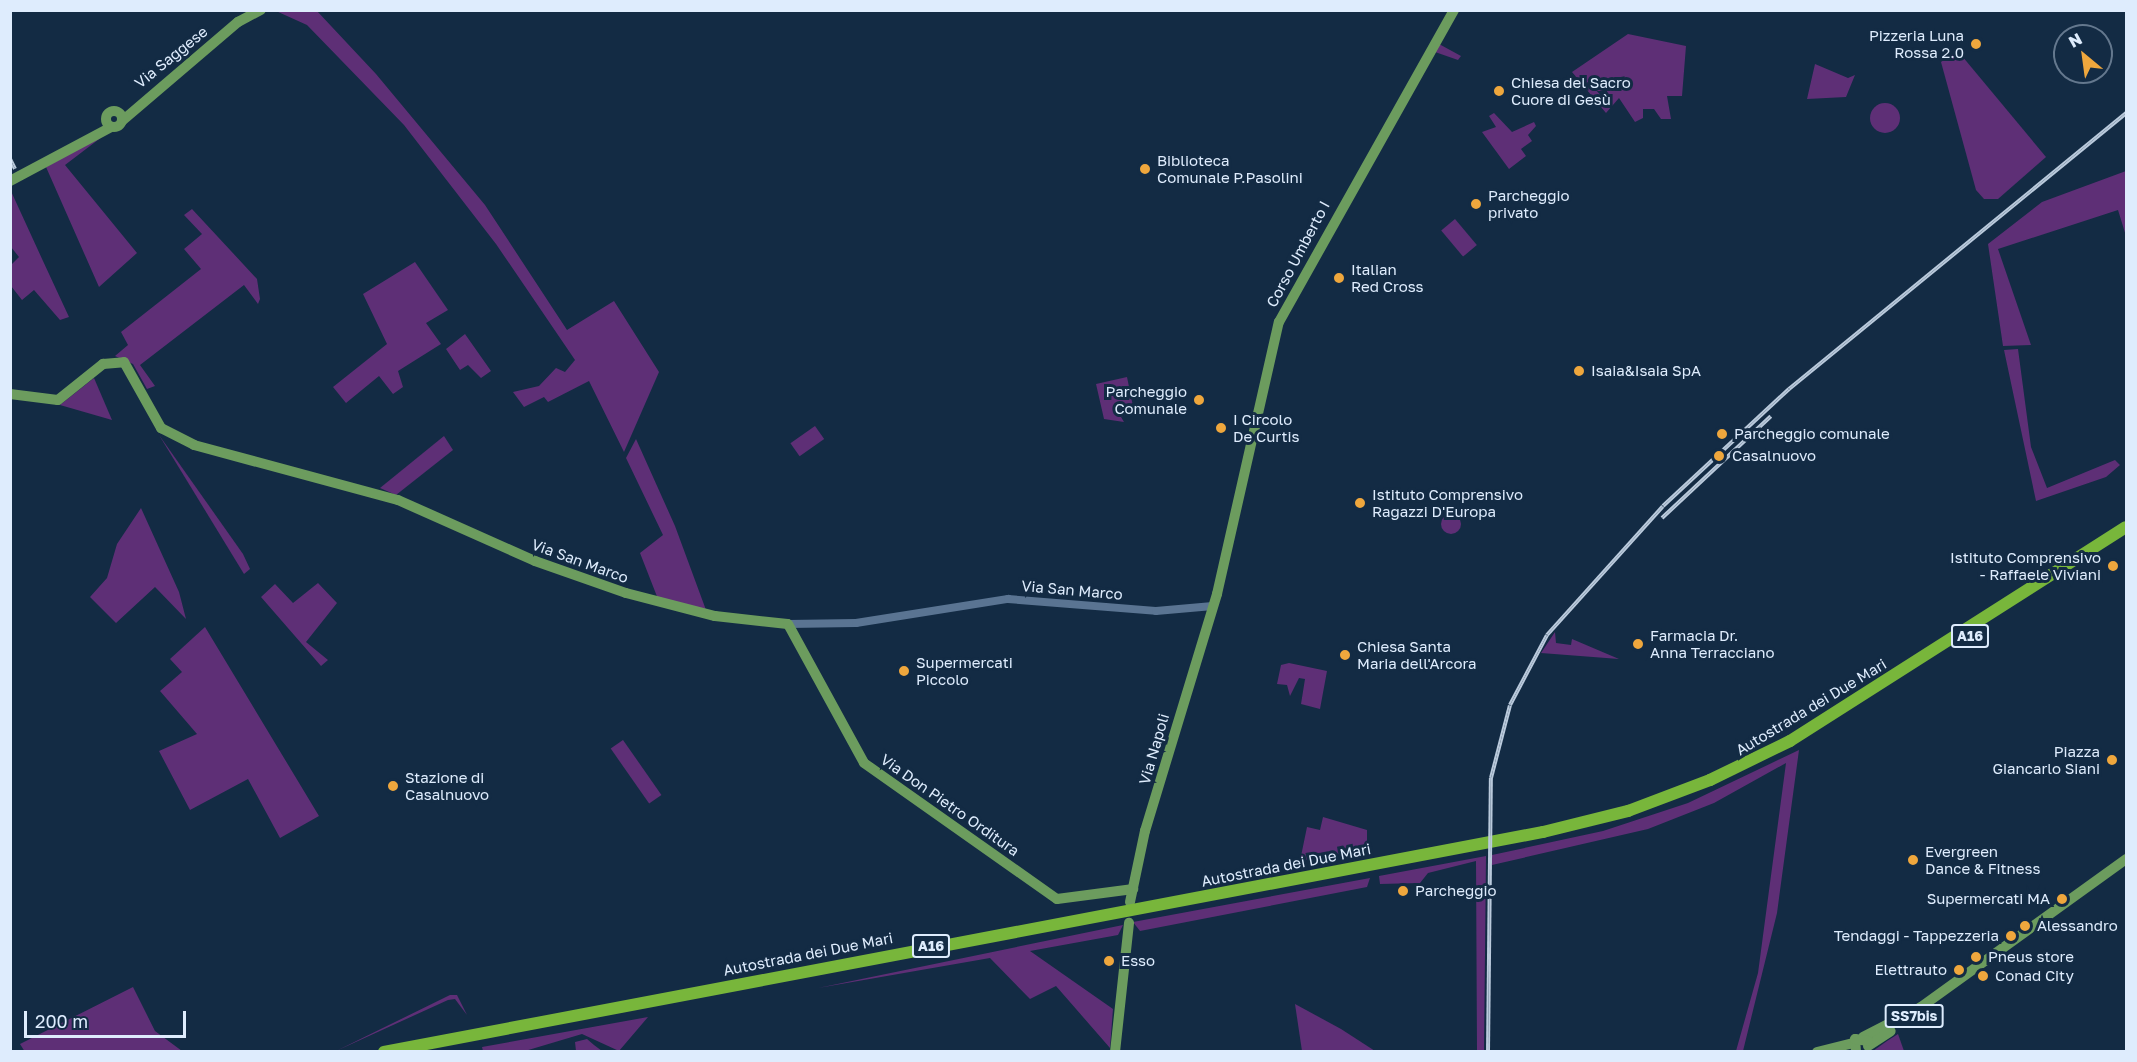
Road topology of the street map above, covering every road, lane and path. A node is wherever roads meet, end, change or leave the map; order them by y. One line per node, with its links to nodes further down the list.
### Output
1 (261, 10): 3 (main road, Via Saggese)
2 (1454, 10): 9 (main road, Corso Umberto I)
3 (117, 120): 4 (main road); 4 (main road)
4 (97, 132): 5 (main road)
5 (10, 181)
6 (10, 393): 10 (main road, Via San Marco)
7 (2127, 527): 11 (highway, Autostrada dei Due Mari / A16)
8 (2127, 536): 11 (highway, Autostrada dei Due Mari / A16)
9 (1214, 606): 10 (street, Via San Marco); 15 (main road, Via Napoli)
10 (788, 624): 15 (main road, Via Don Pietro Orditura)
11 (1813, 731): 12 (highway, Autostrada dei Due Mari / A16)
12 (1478, 848): 20 (highway, Autostrada dei Due Mari / A16); 21 (highway, Autostrada dei Due Mari / A16)
13 (2127, 859): 18 (main road, SS7bis)
14 (2127, 865): 18 (main road, SS7bis)
15 (1133, 889): 16 (main road, Via Napoli)
16 (1130, 902)
17 (1129, 923): 22 (main road)
18 (1866, 1045): 19 (main road, SS7bis)
19 (1854, 1047): 23 (main road, SS7bis)
20 (384, 1052)
21 (414, 1052)
22 (1115, 1052)
23 (1817, 1052)

